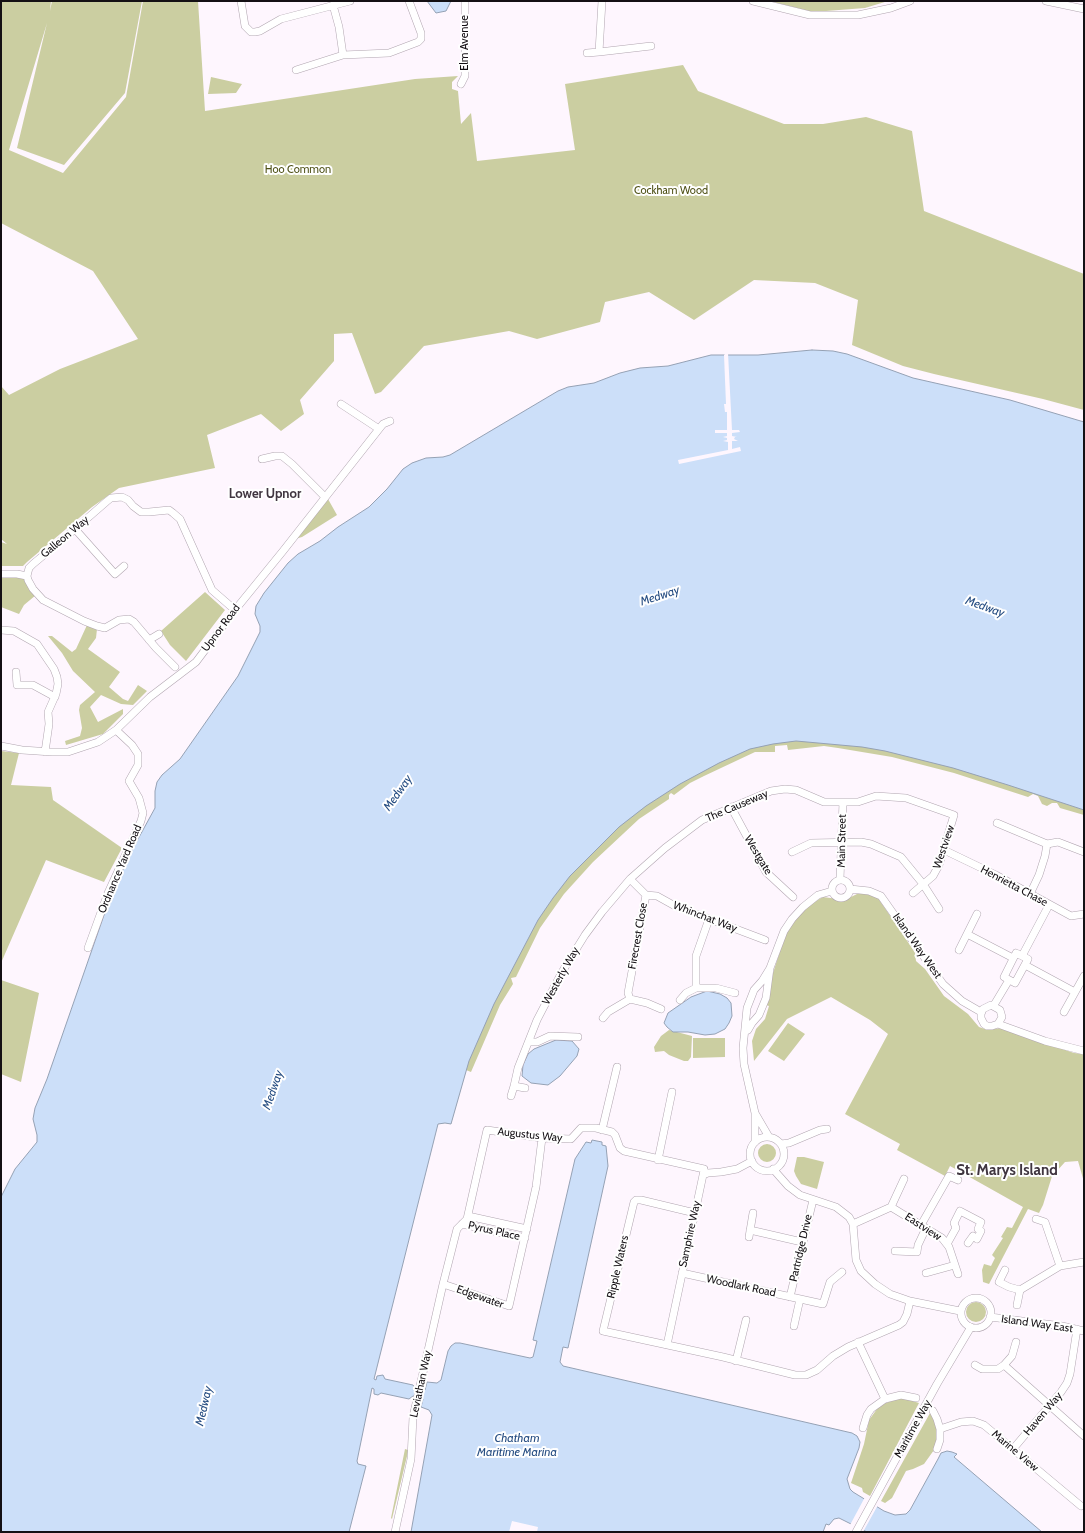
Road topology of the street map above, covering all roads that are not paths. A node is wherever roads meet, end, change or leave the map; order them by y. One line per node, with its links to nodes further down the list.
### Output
1 (241, 1): 9 (street)
2 (347, 1): 9 (street)
3 (409, 1): 14 (street)
4 (465, 1): 16 (street, Elm Avenue)
5 (602, 1): 12 (street)
6 (753, 1): 7 (street)
7 (910, 1)
8 (1046, 1): 10 (street)
9 (334, 5): 14 (street)
10 (1084, 9)
11 (651, 46): 12 (street)
12 (599, 52): 13 (street)
13 (587, 53)
14 (343, 56): 15 (street)
15 (296, 70)
16 (461, 84)
17 (341, 404): 19 (street)
18 (390, 421): 19 (street, Upnor Road)
19 (379, 429): 21 (street, Upnor Road)
20 (262, 459): 21 (street)
21 (325, 497): 26 (street, Upnor Road)
22 (75, 529): 23 (street); 25 (street, Galleon Way); 26 (street, Galleon Way)
23 (124, 566)
24 (1, 574): 25 (street)
25 (27, 576): 29 (street)
26 (235, 610): 33 (street, Upnor Road)
27 (1, 630): 32 (street)
28 (158, 634): 29 (street)
29 (149, 640): 30 (street)
30 (175, 667)
31 (16, 672): 32 (street)
32 (55, 696): 35 (street)
33 (116, 730): 35 (street, Upnor Road); 61 (street, Ordnance Yard Road)
34 (1, 746): 35 (street, Upnor Road)
35 (46, 752)
36 (843, 802): 37 (street, The Causeway); 38 (street, The Causeway); 40 (street, Main Street)
37 (731, 807): 45 (street, The Causeway); 53 (street, Westgate)
38 (954, 815): 42 (street, Westview)
39 (996, 823): 41 (street)
40 (842, 842): 43 (street); 46 (street, Main Street); 47 (street)
41 (1047, 844): 44 (street); 51 (street)
42 (944, 850): 47 (street, Westview); 51 (street, Henrietta Chase)
43 (792, 852)
44 (1084, 852)
45 (630, 879): 52 (street, Firecrest Close); 82 (street, Westerly Way)
46 (840, 879): 48 (street); 49 (street)
47 (923, 884): 50 (street, Westview); 55 (street)
48 (850, 889): 49 (street); 76 (street, Island Way West)
49 (832, 891): 66 (street)
50 (913, 892)
51 (1030, 894): 54 (street, Henrietta Chase)
52 (646, 896): 58 (street, Whinchat Way); 72 (street, Firecrest Close)
53 (793, 897)
54 (1049, 905): 57 (street, Henrietta Chase); 63 (street)
55 (939, 909)
56 (977, 914): 59 (street)
57 (1084, 914)
58 (708, 919): 60 (street, Whinchat Way); 69 (street)
59 (967, 934): 62 (street); 64 (street)
60 (765, 940)
61 (88, 948)
62 (959, 950)
63 (1022, 956): 64 (street); 65 (street)
64 (1013, 958): 68 (street)
65 (1025, 965): 68 (street); 70 (street)
66 (770, 968): 80 (street); 80 (street)
67 (1084, 976): 70 (street)
68 (1009, 980): 74 (street)
69 (696, 988): 71 (street); 73 (street)
70 (1075, 992): 77 (street)
71 (735, 993)
72 (630, 999): 75 (street); 78 (street)
73 (680, 1000)
74 (994, 1005): 76 (street); 79 (street)
75 (661, 1009)
76 (981, 1012): 79 (street)
77 (1064, 1012)
78 (603, 1018)
79 (998, 1024): 83 (street)
80 (745, 1036): 89 (street)
81 (578, 1037): 82 (street)
82 (528, 1042): 85 (street, Westerly Way)
83 (1084, 1051)
84 (617, 1067): 92 (street)
85 (514, 1086): 86 (street); 88 (street, Westerly Way)
86 (525, 1088)
87 (672, 1092): 97 (street)
88 (511, 1096)
89 (755, 1113): 93 (street); 95 (street)
90 (827, 1129): 96 (street)
91 (487, 1130): 94 (street, Augustus Way); 107 (street, Edgewater)
92 (602, 1130): 94 (street, Augustus Way); 97 (street)
93 (769, 1137): 95 (street); 96 (street)
94 (542, 1138): 112 (street, Edgewater)
95 (756, 1142): 98 (street)
96 (781, 1144): 99 (street)
97 (654, 1159): 100 (street)
98 (752, 1161): 99 (street); 100 (street)
99 (773, 1169): 103 (street)
100 (703, 1175): 105 (street, Samphire Way)
101 (904, 1179): 104 (street)
102 (958, 1180): 111 (street)
103 (813, 1200): 110 (street); 114 (street, Partridge Drive)
104 (891, 1207): 110 (street); 111 (street, Eastview)
105 (695, 1213): 123 (street, Samphire Way); 140 (street, Ripple Waters)
106 (753, 1213): 114 (street)
107 (468, 1216): 109 (street, Edgewater); 112 (street, Pyrus Place)
108 (1036, 1219): 120 (street)
109 (462, 1224): 113 (street, Pyrus Place); 126 (street, Edgewater)
110 (853, 1224): 130 (street)
111 (923, 1227): 116 (street, Eastview); 117 (street)
112 (527, 1229): 113 (street, Edgewater)
113 (525, 1238): 126 (street, Edgewater)
114 (802, 1242): 128 (street, Partridge Drive)
115 (968, 1243): 116 (street)
116 (947, 1244): 119 (street, Eastview)
117 (894, 1251)
118 (1084, 1262): 120 (street)
119 (955, 1265): 124 (street); 125 (street, Eastview)
120 (1060, 1266): 127 (street)
121 (1005, 1270): 127 (street)
122 (842, 1272): 129 (street, Woodlark Road)
123 (682, 1273): 128 (street, Woodlark Road); 140 (street, Samphire Way)
124 (926, 1273)
125 (958, 1274)
126 (443, 1284): 154 (street, Leviathan Way)
127 (1020, 1290): 131 (street)
128 (790, 1297): 129 (street, Woodlark Road)
129 (800, 1299): 135 (street)
130 (910, 1301): 132 (street); 138 (street)
131 (1017, 1305)
132 (960, 1311): 133 (street); 136 (street)
133 (990, 1317): 136 (street); 137 (street, Island Way East)
134 (746, 1320): 141 (street)
135 (794, 1326)
136 (971, 1327): 155 (street, Maritime Way)
137 (1081, 1330): 146 (street, Haven Way)
138 (858, 1342): 141 (street); 145 (street)
139 (1016, 1342): 143 (street)
140 (667, 1345): 141 (street)
141 (736, 1361)
142 (975, 1365): 143 (street)
143 (1004, 1365): 146 (street)
144 (916, 1398): 145 (street)
145 (885, 1399): 148 (street)
146 (1050, 1406): 150 (street); 152 (street, Haven Way)
147 (933, 1411): 149 (street)
148 (862, 1428)
149 (940, 1429): 151 (street); 152 (street, Marine View)
150 (1084, 1436)
151 (937, 1449)
152 (1013, 1449): 153 (street, Marine View)
153 (1081, 1506)
154 (395, 1532)
155 (856, 1532)

